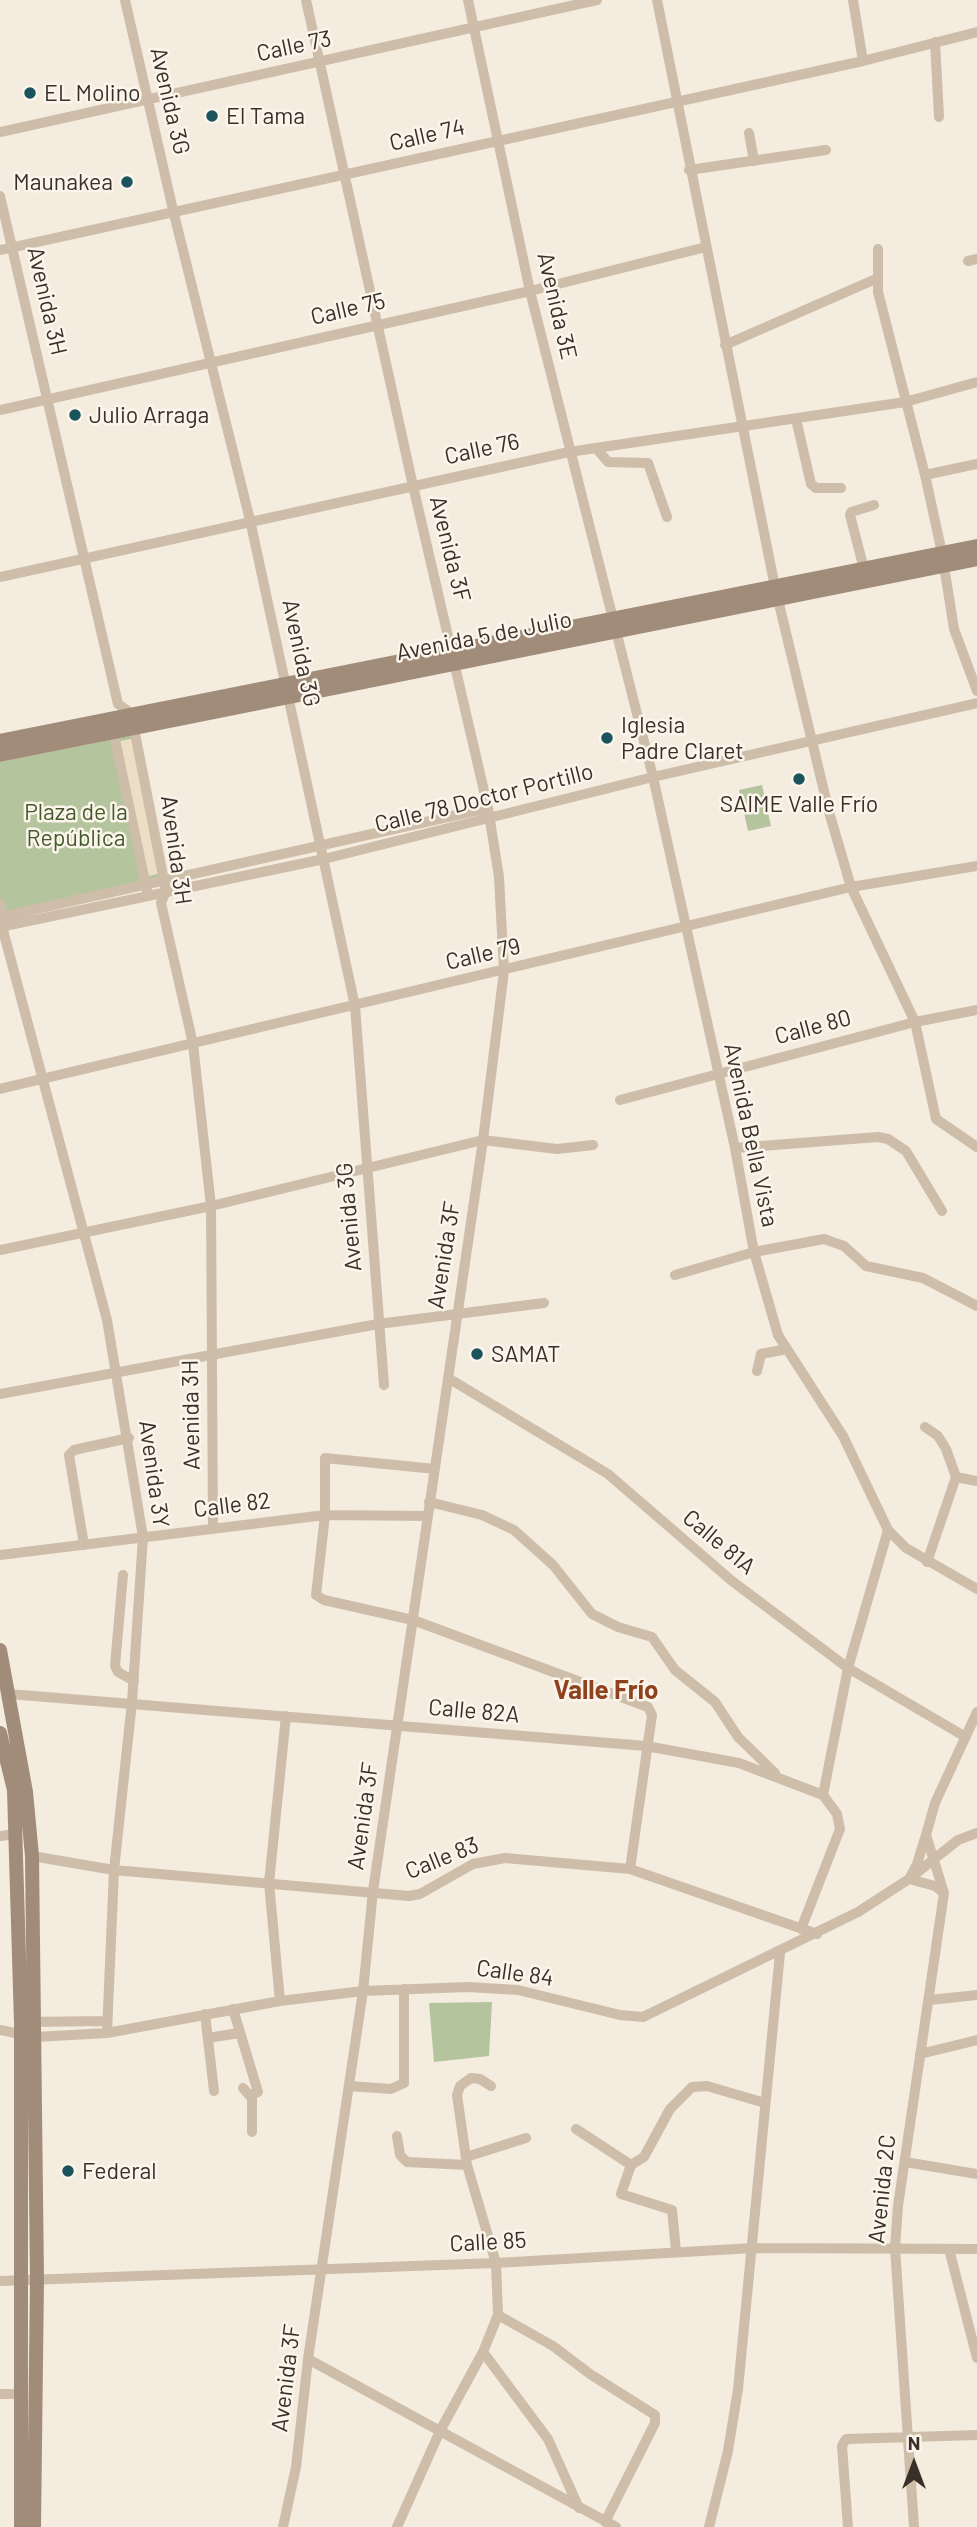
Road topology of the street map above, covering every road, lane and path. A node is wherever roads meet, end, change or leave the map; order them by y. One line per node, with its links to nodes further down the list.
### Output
1 (125, 0): 12 (street, Avenida 3G)
2 (306, 0): 11 (street, Avenida 3F)
3 (468, 0): 7 (street, Avenida 3E)
4 (597, 0): 7 (street, Calle 73)
5 (657, 0): 13 (street)
6 (853, 0): 10 (street)
7 (475, 29): 11 (street, Calle 73); 17 (street, Avenida 3E)
8 (977, 32): 9 (street, Calle 74)
9 (935, 43): 10 (street, Calle 74); 14 (street)
10 (863, 61): 13 (street, Calle 74)
11 (319, 62): 12 (street, Calle 73); 21 (street, Avenida 3F)
12 (150, 100): 15 (street, Calle 73); 23 (street, Avenida 3G)
13 (675, 101): 17 (street, Calle 74); 20 (street)
14 (939, 117)
15 (0, 132)
16 (749, 133): 19 (street)
17 (500, 139): 21 (street, Calle 74); 29 (street, Avenida 3E)
18 (826, 150): 19 (street)
19 (754, 161): 20 (street)
20 (689, 170): 24 (street)
21 (345, 175): 23 (street, Calle 74); 30 (street, Avenida 3F)
22 (0, 196): 25 (street, Avenida 3H)
23 (173, 210): 25 (street, Calle 74); 32 (street, Avenida 3G)
24 (706, 247): 29 (street, Calle 75); 31 (street)
25 (13, 248): 27 (street, Calle 74); 34 (street, Avenida 3H)
26 (878, 249): 28 (street)
27 (0, 250)
28 (878, 278): 31 (street); 35 (street)
29 (530, 291): 30 (street, Calle 75); 40 (street, Avenida 3E)
30 (379, 323): 32 (street, Calle 75); 43 (street, Avenida 3F)
31 (725, 345): 38 (street)
32 (213, 363): 34 (street, Calle 75); 47 (street, Avenida 3G)
33 (977, 382): 35 (street, Calle 76)
34 (49, 398): 36 (street, Calle 75); 49 (street, Avenida 3H)
35 (905, 402): 37 (street, Calle 76); 42 (street)
36 (0, 410)
37 (796, 419): 38 (street, Calle 76); 44 (street)
38 (742, 428): 39 (street, Calle 76); 54 (street)
39 (596, 448): 40 (street, Calle 76); 46 (street)
40 (569, 452): 43 (street, Calle 76); 55 (street, Avenida 3E)
41 (977, 464): 42 (street)
42 (925, 475): 50 (street)
43 (413, 486): 47 (street, Calle 76); 56 (street, Avenida 3F)
44 (841, 488)
45 (874, 505): 52 (street)
46 (667, 517)
47 (250, 520): 49 (street, Calle 76); 57 (street, Avenida 3G)
48 (977, 546): 50 (street, Avenida 5 de Julio)
49 (86, 557): 53 (street, Calle 76); 60 (street, Avenida 3H)
50 (943, 559): 51 (street, Avenida 5 de Julio); 52 (street, Avenida 5 de Julio); 54 (street, Avenida 5 de Julio); 58 (street)
51 (977, 559)
52 (864, 569): 54 (street, Avenida 5 de Julio)
53 (0, 577)
54 (777, 594): 55 (street, Avenida 5 de Julio); 62 (street)
55 (615, 626): 56 (street, Avenida 5 de Julio); 65 (street, Avenida Bella Vista)
56 (455, 658): 57 (street, Avenida 5 de Julio); 66 (street, Avenida 3F)
57 (288, 691): 60 (street, Avenida 5 de Julio); 68 (street, Avenida 3G)
58 (977, 691)
59 (977, 702): 62 (street, Calle 78 Doctor Portillo)
60 (128, 715): 61 (street, Avenida 5 de Julio); 61 (street); 71 (street, Avenida 3H)
61 (112, 724): 63 (street, Avenida 5 de Julio); 64 (street, Avenida 5 de Julio); 73 (street)
62 (812, 740): 65 (street, Calle 78 Doctor Portillo); 72 (street)
63 (0, 741)
64 (0, 755)
65 (653, 777): 67 (street, Calle 78 Doctor Portillo); 77 (street, Avenida Bella Vista)
66 (488, 808): 67 (street, Avenida 3F); 68 (street, Calle 78 Doctor Portillo)
67 (490, 820): 69 (street, Calle 78 Doctor Portillo); 78 (street, Avenida 3F)
68 (321, 847): 69 (street, Avenida 3G); 71 (street, Calle 78 Doctor Portillo)
69 (324, 859): 71 (street, Calle 78 Doctor Portillo); 79 (street, Avenida 3G)
70 (977, 866): 72 (street, Calle 79)
71 (164, 886): 73 (street, Calle 78 Doctor Portillo); 74 (street, Avenida 3H)
72 (852, 887): 77 (street, Calle 79); 81 (street)
73 (146, 889): 74 (street); 76 (street, Calle 78 Doctor Portillo)
74 (161, 903): 82 (street, Avenida 3H)
75 (0, 904): 76 (street, Avenida 3Y)
76 (2, 925): 84 (street, Avenida 3Y)
77 (684, 928): 78 (street, Calle 79); 83 (street, Avenida Bella Vista)
78 (504, 971): 79 (street, Calle 79); 87 (street, Avenida 3F)
79 (355, 1006): 82 (street, Calle 79); 91 (street, Avenida 3G)
80 (977, 1010): 81 (street, Calle 80)
81 (915, 1022): 83 (street, Calle 80); 89 (street)
82 (193, 1044): 84 (street, Calle 79); 92 (street, Avenida 3H)
83 (718, 1074): 86 (street, Calle 80); 90 (street, Avenida Bella Vista)
84 (44, 1078): 85 (street, Calle 79); 94 (street, Avenida 3Y)
85 (0, 1089)
86 (620, 1100)
87 (483, 1140): 88 (street); 91 (street); 100 (street, Avenida 3F)
88 (593, 1145)
89 (977, 1147)
90 (735, 1148): 93 (street); 96 (street, Avenida Bella Vista)
91 (365, 1168): 92 (street); 101 (street, Avenida 3G)
92 (211, 1206): 94 (street); 103 (street, Avenida 3H)
93 (942, 1211)
94 (84, 1233): 95 (street); 104 (street, Avenida 3Y)
95 (0, 1250)
96 (754, 1252): 97 (street); 99 (street); 102 (street, Avenida Bella Vista)
97 (675, 1275)
98 (544, 1303): 100 (street)
99 (977, 1306)
100 (456, 1312): 101 (street); 106 (street, Avenida 3F)
101 (378, 1324): 103 (street); 107 (street, Avenida 3G)
102 (787, 1349): 105 (street); 118 (street, Avenida Bella Vista)
103 (211, 1353): 104 (street); 117 (street, Avenida 3H)
104 (117, 1371): 108 (street); 110 (street, Avenida 3Y)
105 (757, 1371)
106 (448, 1378): 111 (street, Avenida 3F); 127 (street, Calle 81A)
107 (384, 1385)
108 (0, 1394)
109 (925, 1427): 112 (street)
110 (129, 1438): 119 (street, Avenida 3Y); 120 (street)
111 (435, 1469): 114 (street, Avenida 3F); 115 (street)
112 (956, 1477): 113 (street); 122 (street)
113 (977, 1481)
114 (429, 1502): 116 (street, Avenida 3F); 137 (street)
115 (326, 1516): 116 (street, Calle 82); 117 (street, Calle 82); 125 (street)
116 (427, 1516): 125 (street, Avenida 3F)
117 (214, 1527): 119 (street, Calle 82)
118 (888, 1530): 122 (street, Avenida Bella Vista); 127 (street)
119 (143, 1537): 120 (street, Calle 82); 128 (street, Avenida 3Y)
120 (84, 1545): 121 (street, Calle 82)
121 (0, 1555)
122 (927, 1562): 124 (street, Avenida Bella Vista)
123 (122, 1575): 128 (street)
124 (977, 1589)
125 (413, 1620): 133 (street, Avenida 3F); 136 (street)
126 (0, 1650): 129 (street)
127 (848, 1668): 135 (street, Calle 81A); 138 (street)
128 (134, 1681): 130 (street, Avenida 3Y)
129 (9, 1694): 130 (street, Calle 82A); 143 (street)
130 (132, 1702): 132 (street, Calle 82A); 146 (street, Avenida 3Y)
131 (977, 1712): 135 (street)
132 (286, 1716): 133 (street, Calle 82A); 148 (street)
133 (397, 1725): 136 (street, Calle 82A); 149 (street, Avenida 3F)
134 (0, 1733): 140 (street)
135 (964, 1736): 141 (street)
136 (646, 1746): 137 (street, Calle 82A); 145 (street)
137 (777, 1775): 138 (street, Calle 82A)
138 (823, 1795): 151 (street)
139 (977, 1833): 144 (street, Calle 84)
140 (16, 1834): 142 (street); 163 (street)
141 (926, 1835): 144 (street, Avenida 2C); 147 (street)
142 (0, 1836)
143 (32, 1856): 146 (street, Calle 83); 163 (street)
144 (933, 1859): 147 (street, Calle 84); 150 (street, Avenida 2C)
145 (629, 1869): 149 (street, Calle 83); 151 (street, Calle 83)
146 (114, 1870): 148 (street, Calle 83); 161 (street, Avenida 3Y)
147 (909, 1879): 150 (street); 152 (street, Calle 84)
148 (270, 1883): 149 (street, Calle 83); 158 (street)
149 (373, 1891): 155 (street, Avenida 3F)
150 (944, 1893): 157 (street, Avenida 2C)
151 (800, 1930): 152 (street, Calle 83)
152 (817, 1934): 153 (street, Calle 84)
153 (779, 1953): 154 (street, Calle 84); 172 (street)
154 (404, 1989): 155 (street, Calle 84); 169 (street)
155 (363, 1991): 158 (street, Calle 84); 169 (street, Avenida 3F)
156 (977, 1995): 157 (street)
157 (929, 2000): 168 (street, Avenida 2C)
158 (280, 2001): 159 (street, Calle 84)
159 (233, 2009): 160 (street, Calle 84); 164 (street)
160 (205, 2014): 165 (street, Calle 84); 166 (street)
161 (107, 2021): 163 (street, Calle 84); 165 (street, Avenida 3Y)
162 (0, 2030): 163 (street, Calle 84)
163 (28, 2030): 165 (street, Calle 84); 188 (street)
164 (239, 2033): 166 (street); 174 (street)
165 (107, 2034)
166 (208, 2038): 171 (street)
167 (977, 2040): 168 (street)
168 (920, 2054): 178 (street, Avenida 2C)
169 (349, 2086): 187 (street, Avenida 3F)
170 (491, 2086): 177 (street)
171 (214, 2091)
172 (765, 2103): 179 (street); 181 (street)
173 (576, 2129): 179 (street)
174 (251, 2133)
175 (397, 2136): 177 (street)
176 (526, 2138): 177 (street)
177 (466, 2161): 186 (street)
178 (905, 2162): 180 (street); 182 (street, Avenida 2C)
179 (631, 2165): 185 (street)
180 (977, 2174)
181 (753, 2248): 182 (street, Calle 85); 185 (street, Calle 85); 205 (street)
182 (895, 2248): 183 (street, Calle 85); 197 (street, Avenida 2C)
183 (948, 2249): 184 (street, Calle 85); 192 (street)
184 (977, 2249)
185 (676, 2251): 186 (street, Calle 85)
186 (496, 2263): 187 (street, Calle 85); 190 (street)
187 (321, 2270): 188 (street, Calle 85); 193 (street, Avenida 3F)
188 (30, 2279): 189 (street, Calle 85); 195 (street); 202 (street)
189 (0, 2281)
190 (498, 2315): 191 (street); 200 (street)
191 (483, 2352): 196 (street); 199 (street)
192 (977, 2358)
193 (308, 2359): 196 (street); 203 (street, Avenida 3F)
194 (0, 2394): 195 (street)
195 (22, 2394): 201 (street)
196 (440, 2431): 199 (street); 204 (street)
197 (907, 2435): 198 (street); 206 (street); 207 (street, Avenida 2C)
198 (977, 2435)
199 (579, 2508): 200 (street)
200 (610, 2524)
201 (21, 2527)
202 (34, 2527)
203 (283, 2527)
204 (397, 2527)
205 (709, 2527)
206 (848, 2527)
207 (914, 2527)

